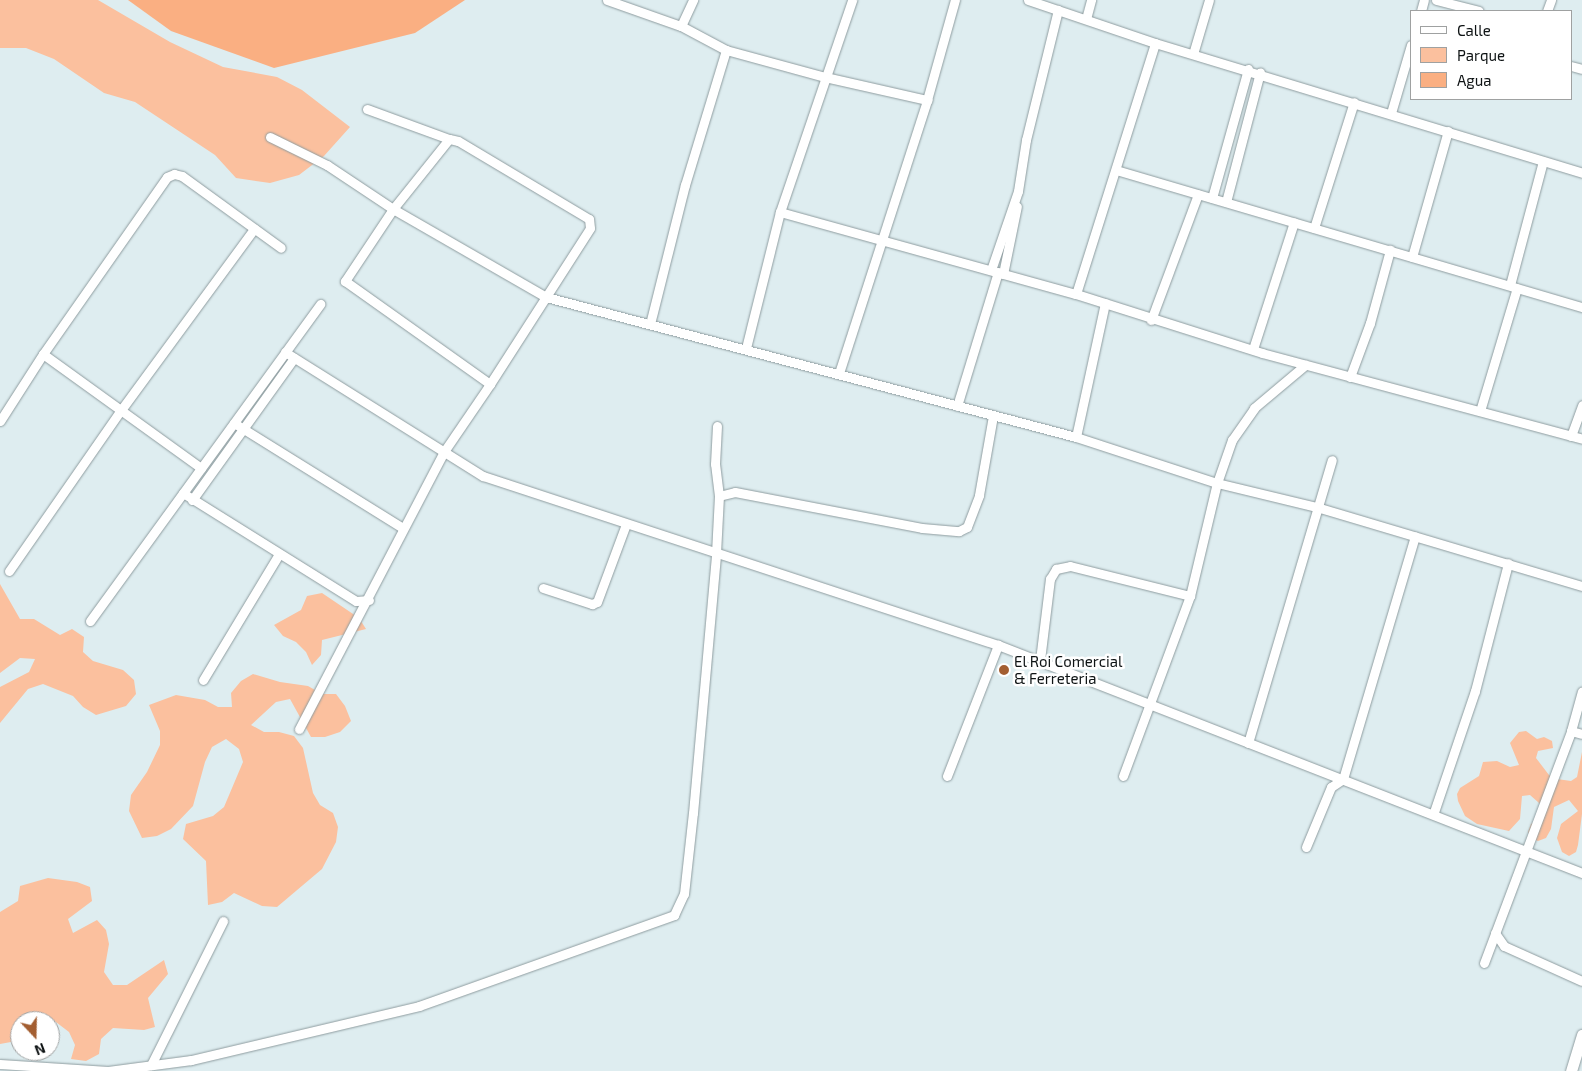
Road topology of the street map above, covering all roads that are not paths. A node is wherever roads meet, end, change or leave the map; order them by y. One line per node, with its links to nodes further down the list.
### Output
1 (607, 0): 13 (street)
2 (693, 0): 13 (street)
3 (852, 0): 20 (street)
4 (955, 0): 21 (street)
5 (1028, 0): 10 (street)
6 (1091, 0): 12 (street)
7 (1208, 0): 17 (street)
8 (1436, 0): 9 (street)
9 (1454, 2): 11 (street)
10 (1058, 10): 12 (street); 31 (street)
11 (1476, 10)
12 (1086, 19): 14 (street)
13 (681, 26): 16 (street)
14 (1155, 43): 17 (street); 29 (street)
15 (1410, 48): 24 (street)
16 (726, 50): 20 (street); 52 (street)
17 (1193, 54): 18 (street)
18 (1248, 69): 19 (street); 33 (street)
19 (1260, 72): 22 (street); 34 (street)
20 (825, 77): 21 (street); 36 (street)
21 (928, 100): 40 (street)
22 (1354, 102): 24 (street); 38 (street)
23 (367, 109): 27 (street)
24 (1391, 113): 25 (street)
25 (1448, 131): 28 (street); 43 (street)
26 (270, 137): 35 (street)
27 (449, 139): 35 (street); 47 (street)
28 (1544, 161): 30 (street); 45 (street)
29 (1116, 170): 32 (street); 46 (street)
30 (1582, 173)
31 (1018, 190): 44 (street); 44 (street)
32 (1198, 194): 33 (street); 51 (street)
33 (1212, 198): 34 (street)
34 (1226, 202): 37 (street)
35 (393, 208): 47 (street); 61 (street)
36 (780, 212): 40 (street); 53 (street)
37 (1294, 222): 38 (street); 54 (street)
38 (1314, 228): 42 (street)
39 (254, 229): 41 (street); 56 (street); 64 (street)
40 (880, 242): 44 (street); 59 (street)
41 (281, 248)
42 (1390, 250): 43 (street); 60 (street)
43 (1412, 257): 45 (street)
44 (997, 272): 46 (street); 63 (street)
45 (1513, 286): 50 (street); 65 (street)
46 (1076, 294): 48 (street)
47 (546, 297): 52 (street); 61 (street)
48 (1105, 303): 51 (street); 72 (street)
49 (320, 304): 55 (street)
50 (1582, 307)
51 (1150, 320): 54 (street)
52 (650, 324): 53 (street)
53 (746, 348): 59 (street)
54 (1253, 349): 58 (street)
55 (285, 352): 57 (street); 68 (street)
56 (43, 354): 64 (street); 67 (street)
57 (294, 358): 70 (street); 74 (street)
58 (1305, 364): 60 (street); 77 (street)
59 (839, 373): 63 (street)
60 (1350, 377): 65 (street)
61 (490, 384): 74 (street)
62 (1582, 405): 71 (street)
63 (958, 406): 66 (street)
64 (121, 410): 76 (street); 88 (street)
65 (1480, 411): 71 (street)
66 (993, 416): 72 (street); 79 (street)
67 (0, 421)
68 (234, 423): 70 (street); 76 (street)
69 (717, 426): 79 (street)
70 (242, 429): 80 (street); 83 (street)
71 (1571, 436): 73 (street)
72 (1076, 437): 77 (street)
73 (1582, 440)
74 (442, 453): 82 (street); 83 (street)
75 (1332, 460): 81 (street)
76 (201, 468): 78 (street)
77 (1217, 483): 81 (street); 91 (street)
78 (183, 493): 80 (street); 93 (street)
79 (719, 496): 85 (street)
80 (192, 500): 86 (street)
81 (1320, 508): 84 (street); 102 (street)
82 (626, 524): 85 (street); 90 (street)
83 (404, 528): 92 (street)
84 (1415, 536): 87 (street); 105 (street)
85 (716, 553): 94 (street); 116 (street)
86 (279, 554): 92 (street); 96 (street)
87 (1508, 564): 89 (street); 106 (street)
88 (9, 570)
89 (1582, 586)
90 (543, 588)
91 (1190, 596): 95 (street); 98 (street)
92 (369, 600): 99 (street)
93 (90, 622)
94 (998, 644): 95 (street); 103 (street)
95 (1040, 660): 98 (street)
96 (202, 680)
97 (1582, 692): 100 (street)
98 (1150, 703): 102 (street); 104 (street)
99 (299, 729)
100 (1571, 731): 101 (street); 108 (street)
101 (1582, 734)
102 (1248, 743): 105 (street)
103 (948, 776)
104 (1123, 776)
105 (1343, 778): 106 (street); 107 (street)
106 (1434, 812): 108 (street)
107 (1306, 847)
108 (1527, 849): 109 (street); 111 (street)
109 (1582, 872)
110 (223, 921): 116 (street)
111 (1495, 934): 112 (street); 113 (street)
112 (1484, 963)
113 (1582, 981)
114 (1582, 1036): 118 (main road)
115 (0, 1064): 117 (street)
116 (150, 1066): 117 (street)
117 (108, 1071)
118 (1571, 1071)

